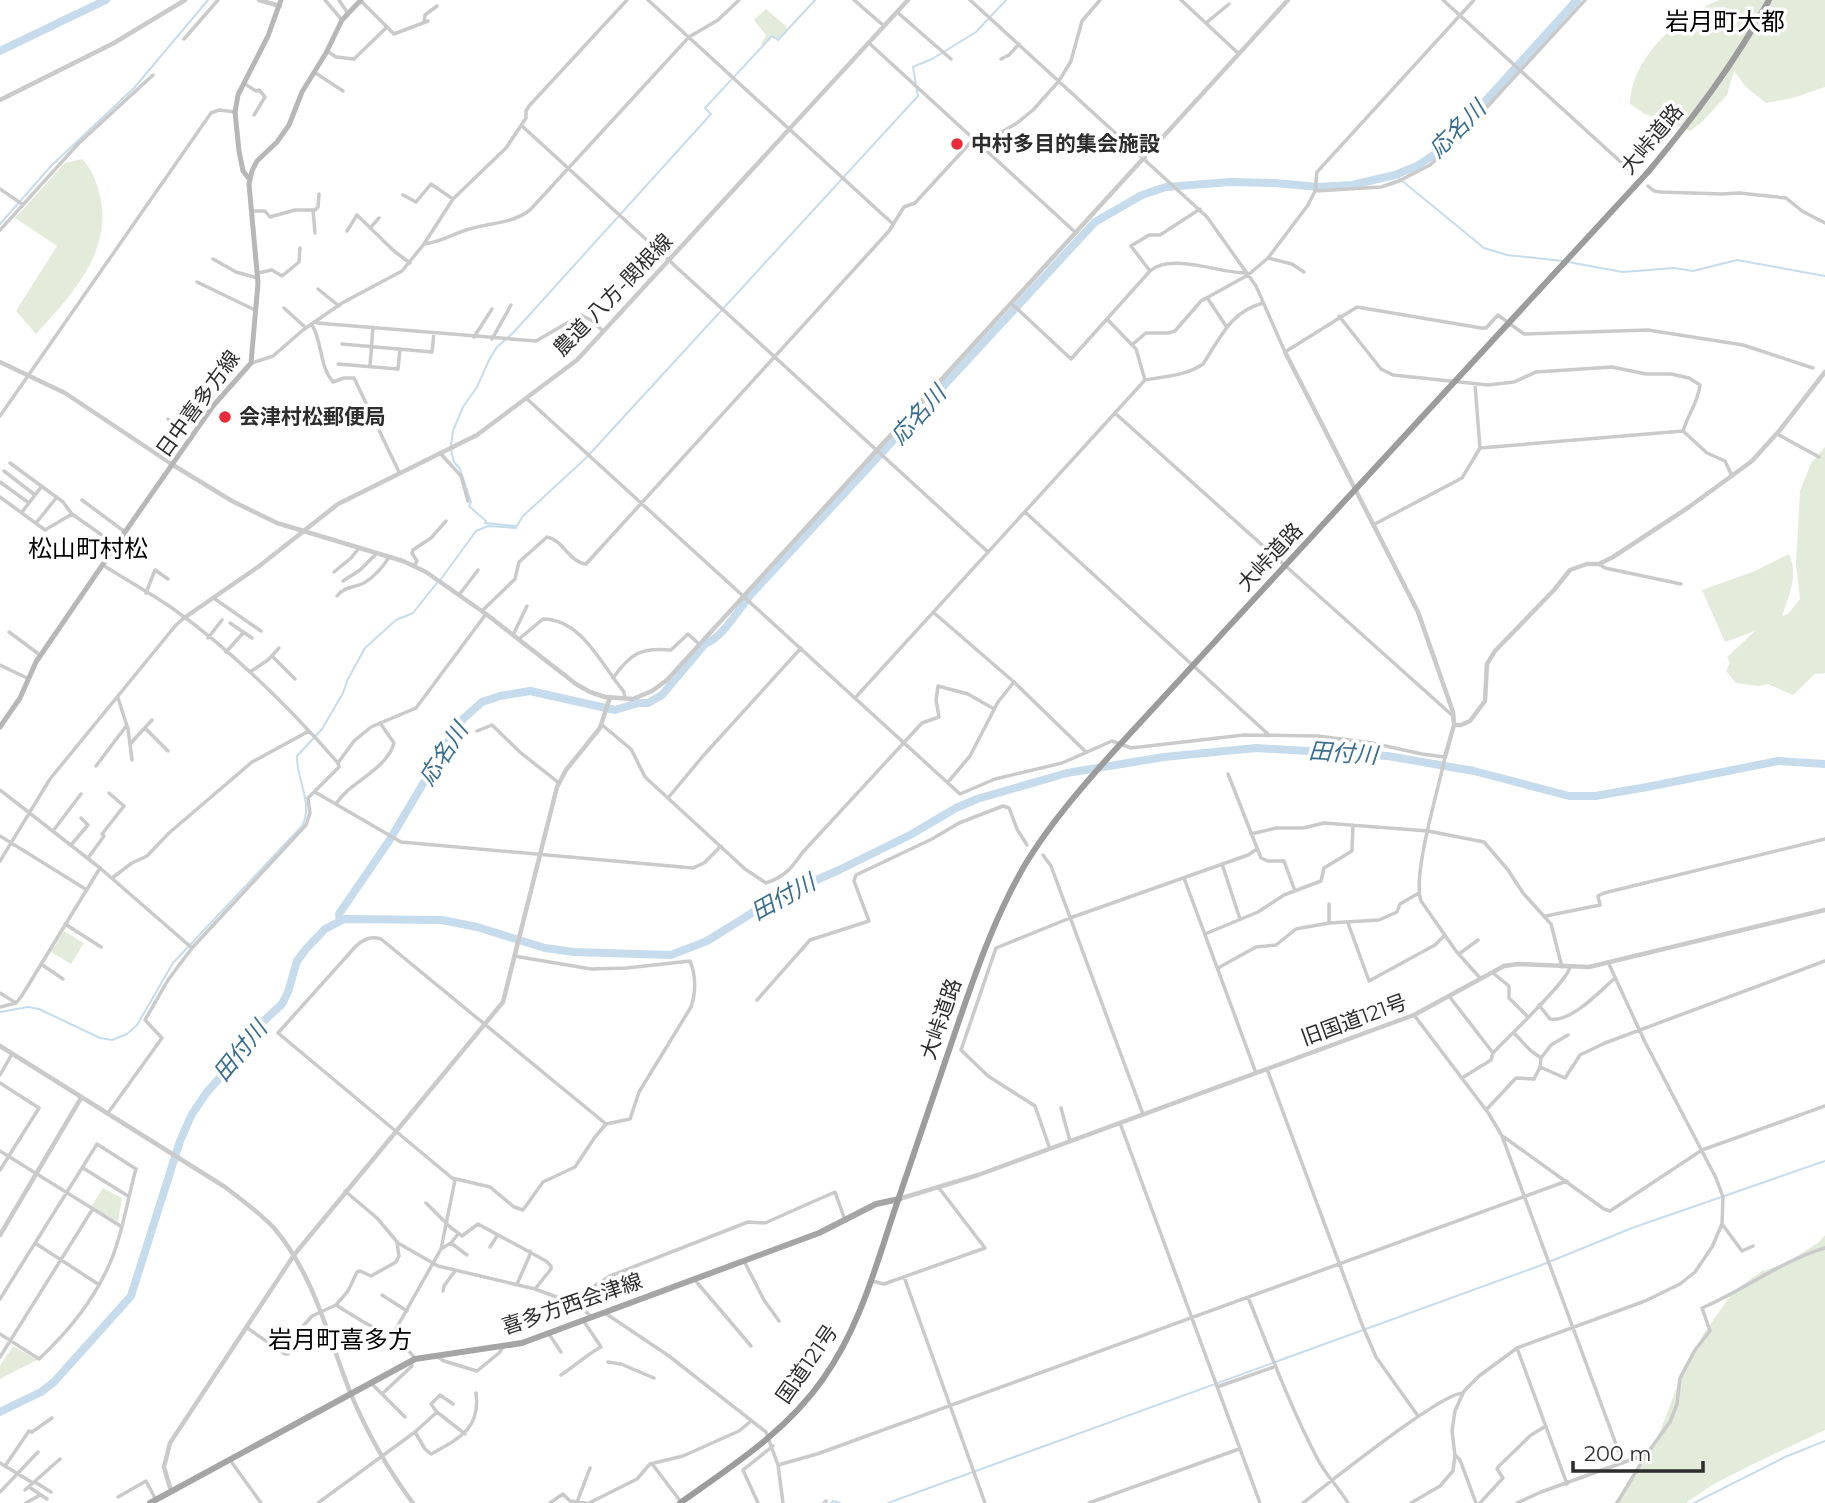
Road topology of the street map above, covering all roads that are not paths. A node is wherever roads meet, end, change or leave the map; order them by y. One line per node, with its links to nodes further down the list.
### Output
1 (186, 0): 44 (street)
2 (218, 0): 31 (street)
3 (259, 0): 20 (street)
4 (326, 0): 26 (street)
5 (340, 0): 23 (street)
6 (361, 0): 23 (main road); 29 (street)
7 (627, 0): 47 (street)
8 (854, 0): 28 (street)
9 (908, 0): 24 (street, 農道 八方-関根線)
10 (970, 0): 33 (street)
11 (1100, 0): 41 (street)
12 (1181, 0): 27 (street)
13 (1288, 0): 35 (street)
14 (1443, 0): 25 (street)
15 (1474, 0): 25 (street)
16 (1585, 0): 38 (street)
17 (1769, 0): 118 (highway, 大峠道路)
18 (650, 1): 30 (street)
19 (737, 1): 30 (street)
20 (281, 3): 42 (main road)
21 (1230, 4): 27 (street)
22 (437, 6): 29 (street)
23 (347, 12): 26 (main road)
24 (897, 12): 28 (street, 農道 八方-関根線); 36 (street)
25 (1460, 15): 38 (street); 56 (street)
26 (342, 20): 34 (main road)
27 (1206, 23): 35 (street)
28 (884, 26): 32 (street, 農道 八方-関根線)
29 (387, 27): 34 (street)
30 (689, 37): 48 (street); 51 (street)
31 (184, 39)
32 (869, 43): 48 (street, 農道 八方-関根線); 49 (street)
33 (1019, 44): 37 (street); 41 (street)
34 (327, 51): 39 (main road)
35 (1239, 54): 50 (street)
36 (951, 59)
37 (1001, 59)
38 (1520, 70): 52 (street); 56 (street)
39 (314, 72): 43 (street); 53 (main road)
40 (153, 75): 60 (street)
41 (1059, 81): 49 (street); 50 (street)
42 (243, 83): 45 (main road); 46 (street)
43 (343, 91)
44 (0, 100)
45 (235, 112): 53 (main road, 日中喜多方線); 115 (street)
46 (254, 115)
47 (522, 126): 51 (street); 59 (street)
48 (790, 130): 66 (street); 77 (street, 農道 八方-関根線)
49 (975, 140): 66 (street); 70 (street)
50 (1144, 158): 61 (street); 70 (street)
51 (568, 169): 72 (street); 77 (street)
52 (1634, 174)
53 (250, 180): 63 (main road, 日中喜多方線)
54 (1648, 186): 65 (street)
55 (0, 188): 60 (street)
56 (1315, 189): 75 (street)
57 (319, 194): 62 (street)
58 (403, 195): 59 (street)
59 (453, 199): 72 (street)
60 (22, 204): 68 (street)
61 (1200, 209): 78 (street); 80 (street)
62 (313, 210): 63 (street); 71 (street)
63 (252, 211): 81 (main road, 日中喜多方線)
64 (379, 218): 67 (street)
65 (1825, 223)
66 (893, 224): 107 (street)
67 (371, 227): 69 (street); 76 (street)
68 (0, 230)
69 (347, 231)
70 (1075, 232): 87 (street)
71 (315, 233)
72 (424, 244): 76 (street)
73 (300, 248): 81 (street)
74 (213, 258): 81 (street)
75 (1268, 258): 79 (street); 80 (street)
76 (410, 262): 88 (street)
77 (669, 262): 98 (street, 農道 八方-関根線); 107 (street)
78 (1150, 271): 80 (street); 93 (street)
79 (1304, 272)
80 (1247, 274): 84 (street); 85 (street)
81 (258, 275): 91 (main road, 日中喜多方線)
82 (197, 282): 91 (street)
83 (318, 289): 88 (street)
84 (1208, 299): 95 (street); 103 (street)
85 (1263, 303): 95 (street); 106 (street)
86 (511, 304): 101 (street)
87 (1012, 305): 93 (street); 128 (street)
88 (339, 306): 94 (street)
89 (284, 308): 97 (street)
90 (492, 309): 100 (street)
91 (256, 310): 109 (main road, 日中喜多方線)
92 (1339, 316): 106 (street); 113 (street); 118 (street)
93 (1107, 319): 103 (street)
94 (313, 324): 96 (street); 97 (street); 116 (street)
95 (1226, 326): 117 (street)
96 (373, 327): 99 (street); 104 (street)
97 (306, 328): 109 (street)
98 (604, 332): 101 (street); 120 (street, 農道 八方-関根線)
99 (434, 333): 100 (street); 105 (street)
100 (474, 337): 101 (street)
101 (492, 339)
102 (342, 344): 104 (street)
103 (1133, 344): 117 (street)
104 (372, 347): 105 (street); 112 (street)
105 (400, 349): 112 (street)
106 (1285, 352): 138 (street)
107 (773, 357): 128 (street); 144 (street)
108 (0, 362): 115 (street)
109 (251, 363): 126 (main road, 日中喜多方線)
110 (338, 365): 111 (street)
111 (355, 365): 112 (street); 116 (street)
112 (370, 366)
113 (1813, 368)
114 (1825, 372): 125 (street)
115 (27, 376): 122 (street); 132 (street)
116 (353, 377): 134 (street)
117 (1145, 380): 121 (street)
118 (1455, 382): 119 (street); 138 (highway, 大峠道路)
119 (1475, 384): 124 (street); 127 (street)
120 (526, 398): 129 (street, 農道 八方-関根線); 144 (street)
121 (1116, 414): 147 (street); 161 (street)
122 (0, 416)
123 (169, 419): 126 (street)
124 (1683, 431): 127 (street); 135 (street)
125 (1777, 434): 130 (street); 135 (street)
126 (191, 439): 132 (main road, 日中喜多方線)
127 (1480, 449): 151 (street)
128 (877, 452): 156 (street); 170 (street)
129 (440, 453): 134 (street, 農道 八方-関根線); 143 (street)
130 (1819, 457)
131 (10, 463): 137 (street)
132 (173, 465): 152 (main road, 日中喜多方線); 153 (street)
133 (4, 471): 139 (street)
134 (399, 472): 153 (street, 農道 八方-関根線)
135 (1732, 476): 159 (street)
136 (0, 482): 145 (street)
137 (42, 486): 139 (street); 141 (street)
138 (1355, 491): 151 (street); 161 (highway, 大峠道路)
139 (35, 495): 145 (street)
140 (0, 496): 146 (street)
141 (57, 497): 148 (street); 150 (street)
142 (82, 500): 152 (street)
143 (468, 501)
144 (640, 501): 170 (street); 175 (street)
145 (29, 503): 146 (street)
146 (22, 512): 150 (street)
147 (1025, 512): 156 (street); 193 (street)
148 (72, 514): 150 (street); 154 (street)
149 (446, 521): 162 (street)
150 (36, 523)
151 (1373, 525): 204 (street)
152 (125, 532): 154 (main road, 日中喜多方線)
153 (302, 532): 155 (street); 172 (street, 農道 八方-関根線)
154 (116, 545): 160 (main road, 日中喜多方線)
155 (359, 548): 157 (street); 164 (street)
156 (988, 552): 174 (street)
157 (377, 553): 158 (street); 166 (street)
158 (389, 557): 162 (street); 171 (street)
159 (1600, 564): 167 (street); 209 (street)
160 (103, 565): 168 (street); 190 (main road, 日中喜多方線)
161 (1286, 565): 193 (highway, 大峠道路); 204 (street)
162 (414, 566): 169 (street)
163 (478, 570): 169 (street)
164 (334, 572)
165 (168, 579): 168 (street)
166 (343, 581)
167 (1681, 584)
168 (146, 593): 176 (street)
169 (459, 594): 175 (street)
170 (743, 595): 186 (street); 188 (street)
171 (337, 596)
172 (215, 599): 176 (street, 農道 八方-関根線); 179 (street)
173 (527, 606): 182 (street)
174 (933, 611): 198 (street); 201 (street)
175 (484, 613): 182 (street); 206 (street)
176 (184, 618): 183 (street); 199 (street)
177 (222, 620): 183 (street)
178 (230, 623): 181 (street)
179 (261, 631)
180 (9, 632): 190 (street)
181 (244, 632): 184 (street); 189 (street)
182 (513, 635): 185 (street)
183 (208, 638): 189 (street)
184 (252, 638)
185 (519, 639): 195 (street); 202 (street)
186 (699, 644): 195 (street); 200 (street)
187 (279, 648): 191 (street)
188 (801, 648): 201 (street); 231 (street)
189 (226, 652): 194 (street)
190 (40, 656): 196 (main road, 日中喜多方線)
191 (272, 657): 194 (street); 197 (street)
192 (0, 665): 196 (street)
193 (1193, 666): 214 (street); 217 (highway, 大峠道路)
194 (250, 672): 212 (street)
195 (613, 678): 200 (street)
196 (29, 679): 210 (main road, 日中喜多方線)
197 (295, 679)
198 (1014, 682): 203 (street); 219 (street)
199 (118, 698): 207 (street); 233 (street)
200 (625, 698): 202 (street)
201 (855, 698): 216 (street)
202 (609, 700): 208 (street)
203 (994, 709): 216 (street); 225 (street)
204 (1454, 716): 209 (street)
205 (152, 720): 211 (street)
206 (380, 723): 222 (street); 232 (street)
207 (127, 725): 215 (street); 223 (street)
208 (602, 725): 226 (street); 231 (street)
209 (1454, 725): 220 (street)
210 (0, 727)
211 (145, 728): 215 (street); 218 (street)
212 (309, 731): 222 (street); 253 (street)
213 (477, 731): 226 (street)
214 (1269, 736): 217 (street); 220 (street)
215 (131, 743): 221 (street)
216 (904, 743): 225 (street); 244 (street)
217 (1120, 745): 219 (street); 329 (highway, 大峠道路)
218 (168, 751)
219 (1086, 752): 225 (street)
220 (1445, 758): 237 (street)
221 (132, 760)
222 (338, 763): 228 (street)
223 (96, 766)
224 (1228, 774): 238 (street)
225 (947, 782)
226 (559, 783): 246 (street)
227 (0, 790): 233 (street)
228 (315, 792): 232 (street); 269 (street)
229 (109, 793): 248 (street)
230 (81, 794): 236 (street)
231 (668, 798): 244 (street)
232 (336, 804): 246 (street)
233 (29, 812): 236 (street); 241 (street)
234 (81, 818): 242 (street)
235 (1353, 825): 237 (street); 238 (street); 255 (street)
236 (53, 831): 242 (street)
237 (1428, 831): 256 (street); 259 (street)
238 (1251, 834): 245 (street)
239 (0, 836): 241 (street)
240 (1825, 839): 259 (street)
241 (12, 843): 249 (street); 254 (street)
242 (71, 845): 248 (street)
243 (1027, 845): 284 (street)
244 (721, 846): 246 (street)
245 (1257, 849): 250 (street); 255 (street)
246 (539, 855): 270 (street)
247 (1043, 855): 260 (street)
248 (88, 858): 251 (street)
249 (0, 861)
250 (1222, 864): 252 (street); 261 (street)
251 (100, 868): 253 (street); 254 (street)
252 (1184, 877): 260 (street); 265 (street)
253 (112, 878): 269 (street)
254 (87, 890): 264 (street)
255 (1295, 891): 261 (street)
256 (1419, 893): 263 (street); 266 (street)
257 (1329, 904): 262 (street)
258 (1825, 911): 273 (street, 旧国道121号)
259 (1545, 916): 275 (street)
260 (1070, 918): 309 (street); 315 (street)
261 (1240, 919): 265 (street)
262 (1329, 923): 263 (street); 277 (street)
263 (1348, 923): 266 (street)
264 (65, 924): 268 (street); 274 (street)
265 (1205, 934): 277 (street)
266 (1445, 935): 271 (street)
267 (1478, 940): 271 (street)
268 (101, 947)
269 (192, 948): 308 (street)
270 (515, 953): 290 (street); 311 (street)
271 (1460, 954): 279 (street)
272 (1825, 961): 291 (street)
273 (1608, 962): 276 (street, 旧国道121号); 280 (street)
274 (41, 964): 281 (street); 285 (street)
275 (1562, 967): 276 (street, 旧国道121号); 278 (street, 旧国道121号)
276 (1570, 967): 286 (street)
277 (1218, 968): 300 (street)
278 (1492, 972): 279 (street, 旧国道121号); 289 (street)
279 (1481, 978): 283 (street, 旧国道121号)
280 (1615, 978): 286 (street); 291 (street)
281 (63, 979)
282 (0, 993): 285 (street)
283 (1449, 996): 288 (street, 旧国道121号); 296 (street)
284 (757, 1000)
285 (16, 1003): 287 (street)
286 (1539, 1005): 289 (street)
287 (0, 1007)
288 (1414, 1015): 299 (street, 旧国道121号); 302 (street)
289 (1528, 1017): 292 (street)
290 (485, 1024): 311 (street); 312 (street); 312 (street)
291 (1639, 1030): 298 (street); 316 (street)
292 (1514, 1033): 296 (street); 297 (street)
293 (1569, 1035): 297 (street)
294 (0, 1046): 295 (street)
295 (12, 1054): 301 (street); 304 (street)
296 (1493, 1054): 302 (street)
297 (1541, 1058): 298 (street)
298 (1540, 1067): 307 (street)
299 (1267, 1069): 300 (street, 旧国道121号); 352 (street)
300 (1256, 1073): 309 (street, 旧国道121号)
301 (0, 1075)
302 (1462, 1078): 307 (street)
303 (0, 1083): 318 (street)
304 (81, 1098): 308 (street); 321 (street)
305 (1825, 1106): 316 (street)
306 (1061, 1108): 314 (street)
307 (1486, 1110): 313 (street)
308 (107, 1114): 347 (street)
309 (1143, 1114): 310 (street, 旧国道121号)
310 (1120, 1123): 314 (street, 旧国道121号); 371 (street)
311 (606, 1124): 322 (street)
312 (396, 1132): 322 (street); 325 (street)
313 (1502, 1136): 323 (street); 328 (street)
314 (1070, 1141): 315 (street, 旧国道121号)
315 (1050, 1149): 324 (street, 旧国道121号)
316 (1702, 1150): 323 (street); 334 (street)
317 (0, 1152): 318 (street)
318 (8, 1157): 320 (street); 321 (street)
319 (83, 1168): 326 (street); 327 (street); 327 (street)
320 (0, 1170)
321 (37, 1175): 326 (street); 337 (street)
322 (455, 1180): 333 (street)
323 (1567, 1181): 328 (street)
324 (939, 1188): 329 (street, 旧国道121号); 354 (street)
325 (345, 1191): 340 (street); 347 (street)
326 (67, 1193): 331 (street); 339 (street)
327 (128, 1196): 335 (street)
328 (1524, 1196): 352 (street); 375 (street)
329 (899, 1199): 332 (main road, 喜多方西会津線); 356 (highway, 国道121号)
330 (426, 1203): 333 (street)
331 (92, 1210): 335 (street); 349 (street)
332 (845, 1220): 350 (main road, 喜多方西会津線); 365 (street)
333 (446, 1223): 336 (street); 345 (street)
334 (1722, 1224): 342 (street); 375 (street)
335 (122, 1227): 357 (street)
336 (458, 1234): 338 (street); 341 (street)
337 (0, 1235)
338 (497, 1236): 343 (street); 346 (street)
339 (35, 1243): 349 (street); 360 (street)
340 (397, 1243): 351 (street); 366 (street)
341 (451, 1243): 345 (street); 348 (street)
342 (1754, 1246)
343 (490, 1247)
344 (1825, 1248): 412 (street)
345 (441, 1249): 351 (street)
346 (530, 1251): 358 (street); 359 (street)
347 (294, 1255): 369 (street); 374 (street)
348 (467, 1255)
349 (61, 1260): 357 (street); 379 (street)
350 (744, 1261): 355 (main road, 喜多方西会津線); 373 (street)
351 (433, 1263): 353 (street); 367 (street)
352 (1339, 1263): 363 (street); 400 (street)
353 (455, 1270): 358 (street); 361 (street)
354 (904, 1277): 356 (street); 398 (street)
355 (694, 1279): 368 (main road, 喜多方西会津線); 380 (street)
356 (872, 1281): 407 (highway, 国道121号)
357 (98, 1284): 379 (street)
358 (517, 1284): 359 (street)
359 (535, 1289): 365 (street)
360 (2, 1291): 364 (street)
361 (443, 1291)
362 (382, 1295): 367 (street)
363 (1248, 1297): 371 (street); 388 (street)
364 (0, 1299)
365 (574, 1304): 370 (street)
366 (336, 1305): 369 (street); 378 (street)
367 (407, 1311): 378 (street)
368 (604, 1312): 370 (main road, 喜多方西会津線); 403 (street)
369 (321, 1313): 374 (street); 393 (street)
370 (592, 1317): 372 (main road, 喜多方西会津線)
371 (1191, 1318): 392 (street); 398 (street)
372 (583, 1320): 376 (main road, 喜多方西会津線); 389 (street)
373 (779, 1321)
374 (246, 1327): 427 (street)
375 (1573, 1328): 382 (street); 416 (street)
376 (548, 1332): 381 (main road, 喜多方西会津線); 383 (street)
377 (0, 1334): 379 (street)
378 (393, 1336): 386 (street)
379 (10, 1340): 385 (street)
380 (751, 1346)
381 (503, 1347): 384 (main road, 喜多方西会津線); 384 (street)
382 (1517, 1348): 395 (street); 404 (street)
383 (561, 1352)
384 (438, 1355): 386 (main road, 喜多方西会津線)
385 (0, 1357)
386 (413, 1360): 391 (main road, 喜多方西会津線); 396 (street)
387 (608, 1362): 390 (street)
388 (1273, 1364): 392 (street); 422 (street)
389 (561, 1375)
390 (654, 1378)
391 (370, 1383): 393 (main road, 喜多方西会津線); 396 (street)
392 (1217, 1387): 409 (street)
393 (351, 1393): 413 (street); 415 (main road, 喜多方西会津線)
394 (476, 1393): 406 (street)
395 (1463, 1393): 400 (street); 411 (street)
396 (382, 1394): 402 (street)
397 (453, 1404): 399 (street)
398 (950, 1406): 419 (street); 442 (street)
399 (436, 1412): 405 (street); 406 (street)
400 (1418, 1416): 422 (street)
401 (52, 1418): 417 (street)
402 (405, 1418)
403 (751, 1421): 407 (street); 418 (street)
404 (1546, 1426): 424 (street); 448 (street)
405 (415, 1432): 406 (street); 413 (street)
406 (465, 1434)
407 (769, 1438): 408 (street); 439 (highway, 国道121号)
408 (772, 1446): 419 (street); 440 (street)
409 (1240, 1448): 443 (street); 444 (street)
410 (38, 1452): 421 (street)
411 (1455, 1455): 447 (street); 448 (street)
412 (1646, 1455): 416 (street); 450 (street)
413 (383, 1456): 435 (street); 436 (street)
414 (60, 1460): 423 (street)
415 (230, 1460): 427 (main road, 喜多方西会津線); 434 (street)
416 (1623, 1463): 424 (street)
417 (2, 1464): 421 (street)
418 (652, 1464): 438 (street); 439 (street)
419 (778, 1465): 441 (street)
420 (590, 1468): 432 (street)
421 (17, 1473): 423 (street); 425 (street)
422 (1334, 1480): 445 (street); 446 (street)
423 (34, 1482): 426 (street); 428 (street)
424 (1567, 1484): 449 (street)
425 (0, 1492)
426 (51, 1492)
427 (172, 1492): 431 (main road, 喜多方西会津線)
428 (40, 1495): 430 (street); 433 (street)
429 (118, 1497): 431 (street)
430 (47, 1499)
431 (153, 1502)
432 (577, 1502): 437 (street); 438 (street)
433 (26, 1503)
434 (261, 1503)
435 (318, 1503)
436 (413, 1503)
437 (550, 1503)
438 (588, 1503)
439 (681, 1503)
440 (758, 1503)
441 (783, 1503)
442 (985, 1503)
443 (1090, 1503)
444 (1260, 1503)
445 (1303, 1503)
446 (1348, 1503)
447 (1411, 1503)
448 (1478, 1503)
449 (1517, 1503)
450 (1617, 1503)

